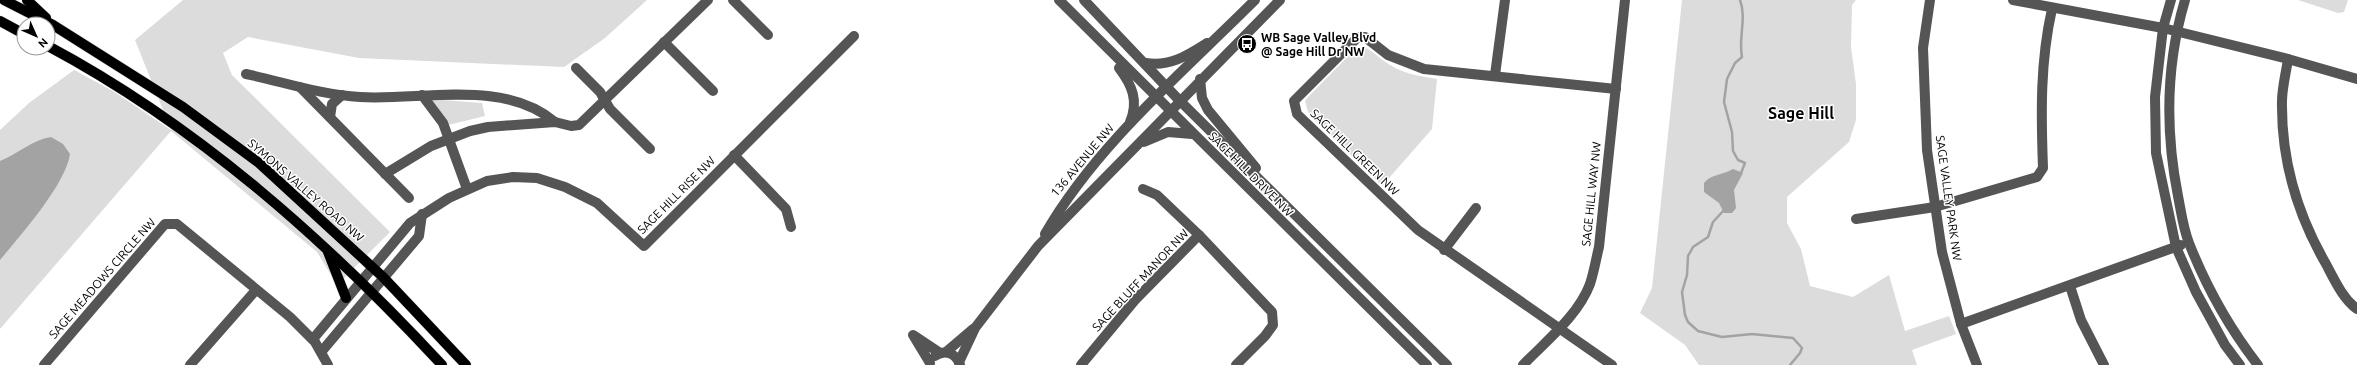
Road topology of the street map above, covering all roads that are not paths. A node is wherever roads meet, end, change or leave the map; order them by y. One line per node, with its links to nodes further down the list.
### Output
1 (4, 0): 18 (main road, SYMONS VALLEY ROAD NW)
2 (27, 0): 19 (main road)
3 (708, 0): 29 (street)
4 (733, 0): 26 (street)
5 (1059, 0): 21 (street, SAGE HILL DRIVE NW)
6 (1084, 0): 17 (street, SAGE HILL DRIVE NW)
7 (1088, 0): 17 (street)
8 (1255, 0): 28 (street, 136 AVENUE NW)
9 (1280, 0): 37 (street, 136 AVENUE NW)
10 (1505, 0): 36 (street)
11 (1625, 0): 41 (street, SAGE HILL WAY NW)
12 (1930, 0): 62 (street, SAGE VALLEY PARK NW)
13 (2013, 0): 16 (street)
14 (2171, 0): 23 (street)
15 (2185, 0): 25 (street)
16 (2052, 9): 23 (street); 62 (street)
17 (1095, 11): 21 (street); 33 (street, SAGE HILL DRIVE NW)
18 (35, 16)
19 (44, 16)
20 (0, 21): 24 (main road)
21 (1082, 23): 30 (street, SAGE HILL DRIVE NW)
22 (56, 27): 73 (main road, SYMONS VALLEY ROAD NW)
23 (2163, 28): 25 (street); 71 (street)
24 (16, 30)
25 (2177, 32): 32 (street); 68 (street)
26 (768, 35)
27 (854, 36): 56 (street, SAGE HILL RISE NW)
28 (1219, 36): 33 (street); 40 (street, 136 AVENUE NW)
29 (664, 42): 42 (street); 46 (street)
30 (1101, 44): 45 (street, SAGE HILL DRIVE NW); 51 (street)
31 (56, 50): 69 (main road)
32 (2288, 59): 38 (street); 80 (street)
33 (1146, 63): 40 (street, SAGE HILL DRIVE NW)
34 (576, 68): 46 (street)
35 (246, 74): 39 (street)
36 (1496, 75): 41 (street, SAGE HILL GREEN NW); 72 (street, SAGE HILL GREEN NW)
37 (1200, 79): 47 (street, 136 AVENUE NW); 58 (street)
38 (2357, 79)
39 (300, 87): 43 (street); 49 (street)
40 (1168, 87): 45 (street, 136 AVENUE NW); 47 (street, SAGE HILL DRIVE NW)
41 (1616, 89): 82 (street, SAGE HILL WAY NW)
42 (713, 91)
43 (342, 95): 44 (street); 49 (street)
44 (422, 95): 50 (street); 53 (street)
45 (1156, 98): 48 (street, SAGE HILL DRIVE NW); 51 (street, 136 AVENUE NW)
46 (604, 99): 50 (street); 55 (street)
47 (1179, 100): 48 (street, 136 AVENUE NW); 58 (street, SAGE HILL DRIVE NW)
48 (1169, 111): 52 (street, SAGE HILL DRIVE NW); 54 (street, 136 AVENUE NW)
49 (330, 117): 57 (street)
50 (555, 122): 53 (street)
51 (1129, 124): 70 (street, 136 AVENUE NW)
52 (1192, 134): 54 (street); 89 (street, SAGE HILL DRIVE NW)
53 (448, 139): 57 (street); 59 (street)
54 (1138, 144): 70 (street, 136 AVENUE NW)
55 (650, 149)
56 (734, 156): 59 (street, SAGE HILL RISE NW); 66 (street)
57 (385, 174): 61 (street)
58 (1265, 183): 97 (street, SAGE HILL DRIVE NW)
59 (467, 189): 64 (street, SAGE HILL RISE NW)
60 (1144, 189): 67 (street)
61 (409, 198)
62 (1935, 207): 65 (street); 81 (street, SAGE VALLEY PARK NW)
63 (1476, 208): 72 (street)
64 (422, 214): 73 (street, SAGE HILL RISE NW); 74 (street)
65 (1856, 219)
66 (790, 228)
67 (1199, 235): 95 (street, SAGE BLUFF MANOR NW); 96 (street, SAGE BLUFF MANOR NW)
68 (2189, 242): 71 (street); 103 (street)
69 (325, 246): 75 (main road); 79 (main road)
70 (1038, 246): 83 (street, 136 AVENUE NW)
71 (2176, 246): 76 (street); 102 (street)
72 (1444, 250): 82 (street, SAGE HILL GREEN NW)
73 (372, 266): 74 (main road, SYMONS VALLEY ROAD NW); 75 (street)
74 (383, 277): 78 (street); 94 (main road, SYMONS VALLEY ROAD NW)
75 (360, 280): 78 (main road); 79 (street)
76 (2070, 286): 81 (street); 101 (street)
77 (256, 290): 84 (street, SAGE MEADOWS CIRCLE NW); 90 (street, SAGE MEADOWS CIRCLE NW); 91 (street)
78 (372, 291): 85 (street); 93 (main road)
79 (346, 298): 84 (street)
80 (2357, 309)
81 (1961, 324): 100 (street, SAGE VALLEY PARK NW)
82 (1560, 327): 98 (street, SAGE HILL WAY NW); 99 (street, SAGE HILL GREEN NW)
83 (975, 328): 86 (street, 136 AVENUE NW); 88 (street, 136 AVENUE NW)
84 (312, 339): 85 (street, SAGE MEADOWS CIRCLE NW)
85 (322, 352): 92 (street, SAGE MEADOWS CIRCLE NW)
86 (943, 353): 87 (street, 136 AVENUE NW); 87 (street); 88 (street)
87 (930, 364)
88 (960, 364)
89 (1425, 364)
90 (44, 365)
91 (190, 365)
92 (328, 365)
93 (442, 365)
94 (466, 365)
95 (1081, 365)
96 (1236, 365)
97 (1447, 365)
98 (1523, 365)
99 (1612, 365)
100 (1977, 365)
101 (2104, 365)
102 (2240, 365)
103 (2258, 365)

